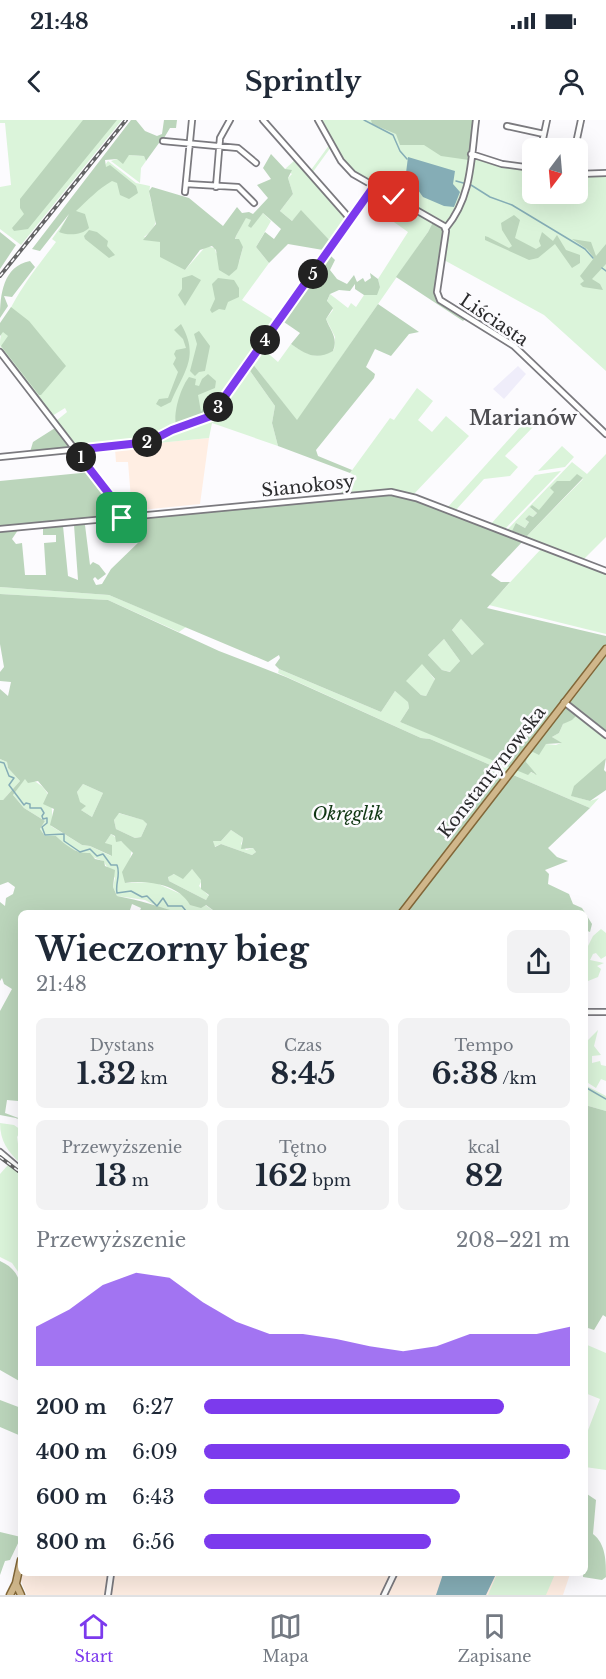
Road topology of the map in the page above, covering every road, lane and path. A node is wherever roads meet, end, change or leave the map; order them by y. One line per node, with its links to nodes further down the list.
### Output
1 (192, 120): 13 (street)
2 (230, 120): 14 (street)
3 (263, 120): 25 (street)
4 (318, 120): 21 (street)
5 (476, 120): 15 (street)
6 (547, 120): 9 (street)
7 (581, 120): 11 (street)
8 (507, 126): 9 (street)
9 (544, 134): 10 (street)
10 (543, 138)
11 (577, 138)
12 (164, 141): 13 (street)
13 (190, 144): 14 (street); 20 (street)
14 (219, 146): 16 (street); 22 (street)
15 (471, 154): 17 (street); 26 (street)
16 (256, 163)
17 (522, 167)
18 (606, 173): 19 (street)
19 (588, 174)
20 (186, 184): 22 (street); 23 (street)
21 (374, 186): 25 (street); 26 (street)
22 (216, 187): 24 (street)
23 (185, 192)
24 (254, 203)
25 (351, 219): 29 (street)
26 (446, 228): 28 (street, Liściasta)
27 (0, 352): 29 (street)
28 (606, 435)
29 (75, 450): 30 (street); 31 (street)
30 (0, 457)
31 (127, 517): 32 (street, Sianokosy); 33 (street, Sianokosy)
32 (0, 529)
33 (606, 571)
34 (606, 649): 35 (main road, Konstantynowska)
35 (564, 702): 36 (street); 37 (main road, Konstantynowska)
36 (606, 735)
37 (404, 910)
38 (588, 1012): 39 (street)
39 (606, 1012)
40 (0, 1152): 41 (street)
41 (18, 1167)
42 (18, 1574): 45 (main road)
43 (111, 1576): 46 (street)
44 (393, 1576): 47 (street)
45 (15, 1593)
46 (108, 1595)
47 (384, 1595)

